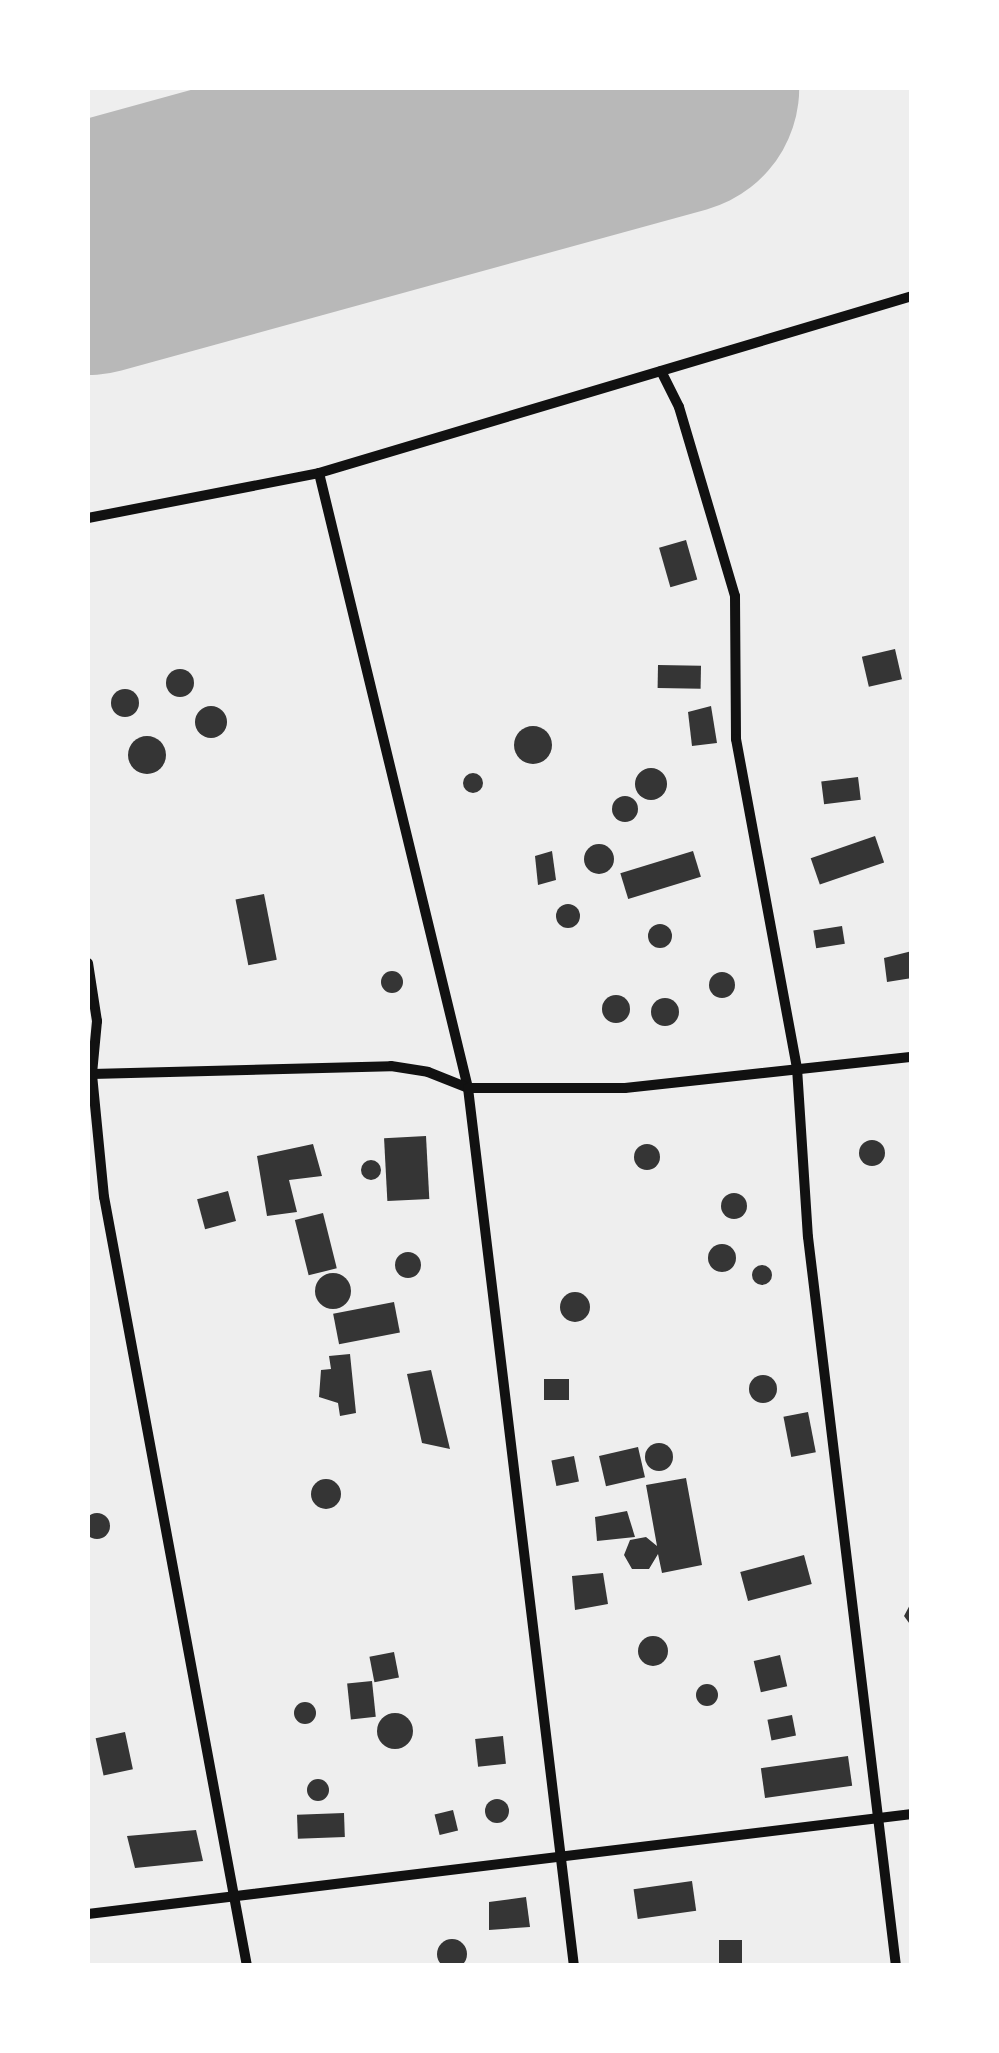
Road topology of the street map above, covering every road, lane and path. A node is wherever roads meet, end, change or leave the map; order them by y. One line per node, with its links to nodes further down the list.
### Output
1 (912, 296): 2 (street)
2 (661, 371): 3 (street); 7 (street)
3 (319, 473): 4 (street); 9 (street)
4 (88, 518)
5 (88, 964): 8 (street)
6 (912, 1057): 7 (street)
7 (796, 1068): 9 (street); 11 (street)
8 (90, 1074): 9 (street); 13 (street)
9 (468, 1088): 12 (street)
10 (912, 1814): 11 (street)
11 (877, 1818): 12 (street); 17 (street)
12 (558, 1859): 13 (street); 16 (street)
13 (236, 1896): 14 (street); 15 (street)
14 (88, 1914)
15 (248, 1966)
16 (574, 1966)
17 (896, 1966)

